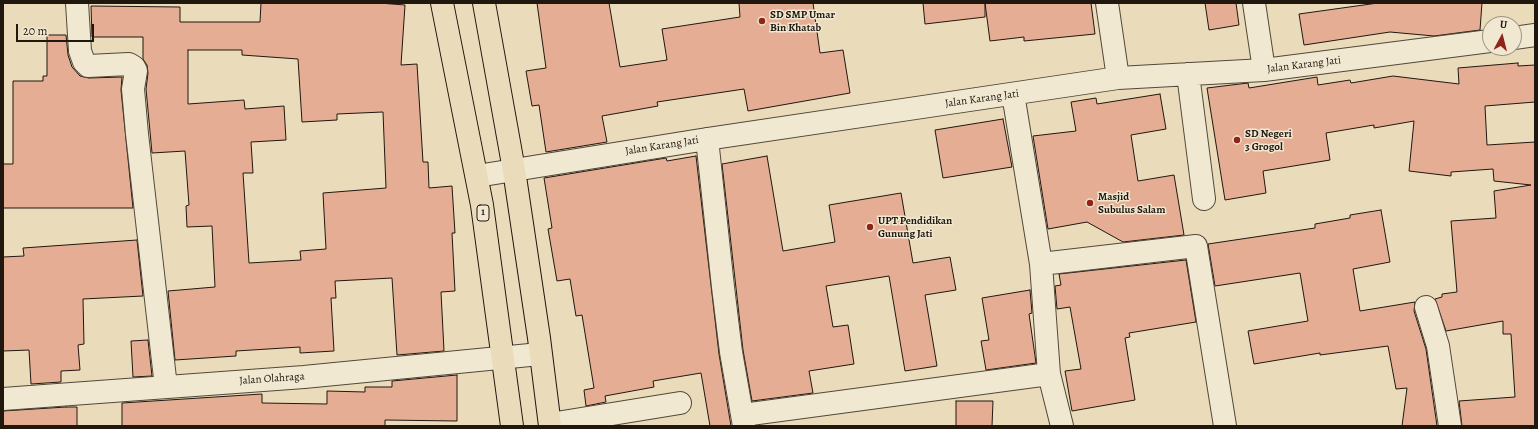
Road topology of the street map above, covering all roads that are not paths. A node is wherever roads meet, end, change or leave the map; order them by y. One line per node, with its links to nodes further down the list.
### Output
1 (77, 3): 22 (street)
2 (442, 3): 15 (highway, 1)
3 (484, 3): 14 (highway)
4 (1107, 3): 11 (street)
5 (1254, 3): 9 (street)
6 (1535, 35): 7 (street)
7 (1522, 37)
8 (1482, 42): 9 (street, Jalan Karang Jati)
9 (1264, 70): 10 (street, Jalan Karang Jati)
10 (1188, 74): 11 (street, Jalan Karang Jati); 16 (street)
11 (1118, 78): 12 (street, Jalan Karang Jati)
12 (1013, 94): 13 (street, Jalan Karang Jati); 17 (street)
13 (707, 139): 14 (street, Jalan Karang Jati); 25 (street)
14 (514, 170): 15 (street, Jalan Karang Jati); 19 (highway)
15 (477, 176): 20 (highway, 1)
16 (1204, 199)
17 (1041, 264): 21 (street); 29 (street)
18 (1426, 307): 30 (street)
19 (540, 354): 20 (street, Jalan Olahraga); 26 (highway)
20 (502, 358): 22 (street, Jalan Olahraga); 27 (highway, 1)
21 (1049, 374): 25 (street); 28 (street)
22 (166, 387): 23 (street, Jalan Olahraga)
23 (3, 399)
24 (680, 403): 26 (street)
25 (744, 420)
26 (550, 425)
27 (512, 426)
28 (1062, 426)
29 (1225, 426)
30 (1450, 426)

